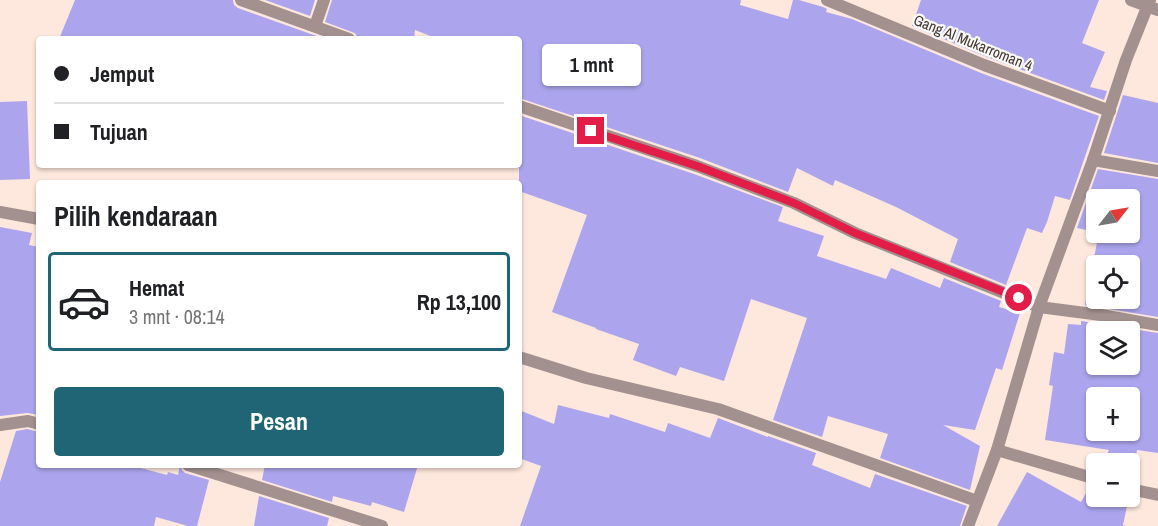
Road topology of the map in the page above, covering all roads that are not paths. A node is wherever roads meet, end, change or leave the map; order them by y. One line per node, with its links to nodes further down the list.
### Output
1 (241, 0): 6 (street)
2 (324, 0): 6 (street)
3 (827, 0): 9 (street, Gang Al Mukarroman 4)
4 (1131, 0): 5 (street)
5 (1152, 6): 9 (street)
6 (315, 26): 7 (street)
7 (341, 36)
8 (522, 107): 14 (street)
9 (1110, 111): 10 (street)
10 (1093, 160): 11 (street); 14 (street)
11 (1158, 171)
12 (0, 212): 13 (street)
13 (36, 218)
14 (1039, 307): 15 (street); 19 (street)
15 (1158, 325)
16 (522, 358): 24 (street)
17 (36, 423): 18 (street)
18 (0, 425)
19 (997, 450): 21 (street); 24 (street)
20 (198, 468): 25 (street)
21 (1086, 476)
22 (1140, 491): 23 (street)
23 (1158, 495)
24 (977, 501): 26 (street)
25 (382, 526)
26 (968, 526)

